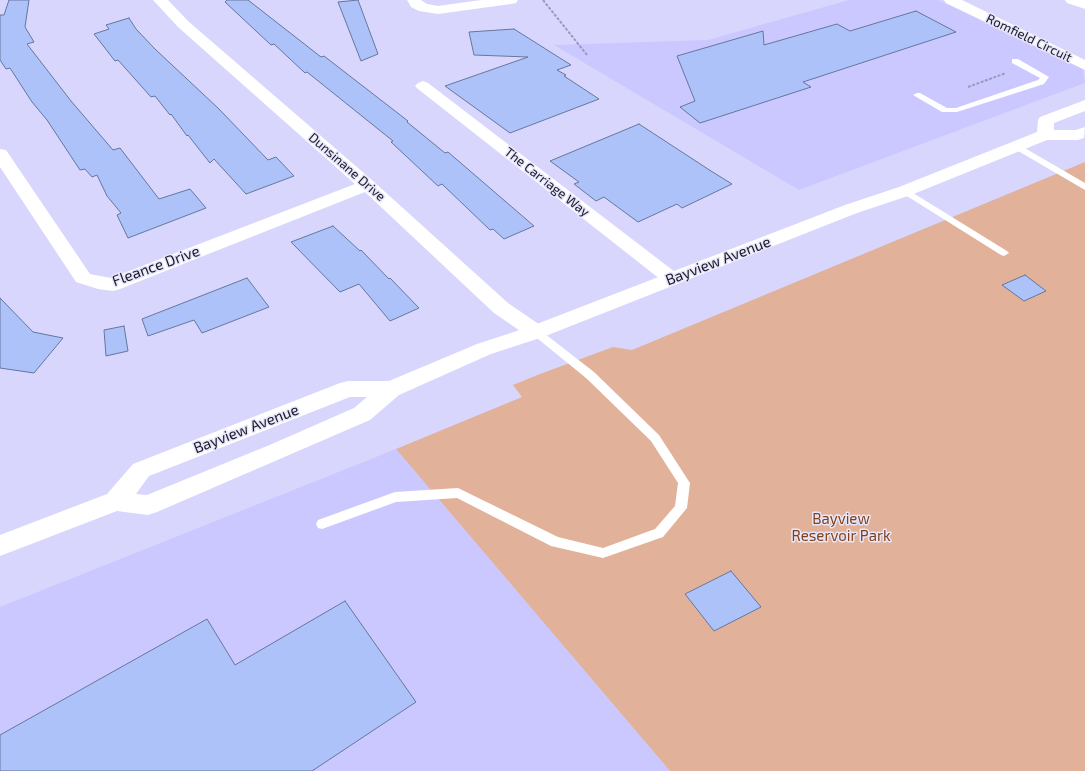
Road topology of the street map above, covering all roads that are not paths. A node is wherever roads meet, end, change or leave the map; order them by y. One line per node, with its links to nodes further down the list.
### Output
1 (160, 0): 16 (street, Dunsinane Drive)
2 (414, 0): 3 (street)
3 (511, 0)
4 (951, 0): 8 (street, Romfield Circuit)
5 (1072, 0): 6 (street)
6 (1085, 5)
7 (1015, 61): 10 (lane)
8 (1085, 66)
9 (423, 86): 20 (street, The Carriage Way)
10 (917, 95)
11 (1085, 105): 13 (street)
12 (1085, 132): 13 (street, Bayview Avenue)
13 (1045, 135): 14 (street, Bayview Avenue)
14 (1016, 146): 17 (lane); 18 (street, Bayview Avenue)
15 (0, 154): 16 (street, Fleance Drive)
16 (367, 185): 21 (street, Dunsinane Drive)
17 (1085, 187)
18 (905, 191): 19 (lane); 20 (street, Bayview Avenue)
19 (1004, 252)
20 (672, 279): 21 (street, Bayview Avenue)
21 (536, 332): 22 (street, Bayview Avenue); 24 (lane)
22 (391, 389): 23 (street, Bayview Avenue); 23 (street, Bayview Avenue)
23 (116, 501): 25 (street, Bayview Avenue)
24 (322, 524)
25 (0, 546)

